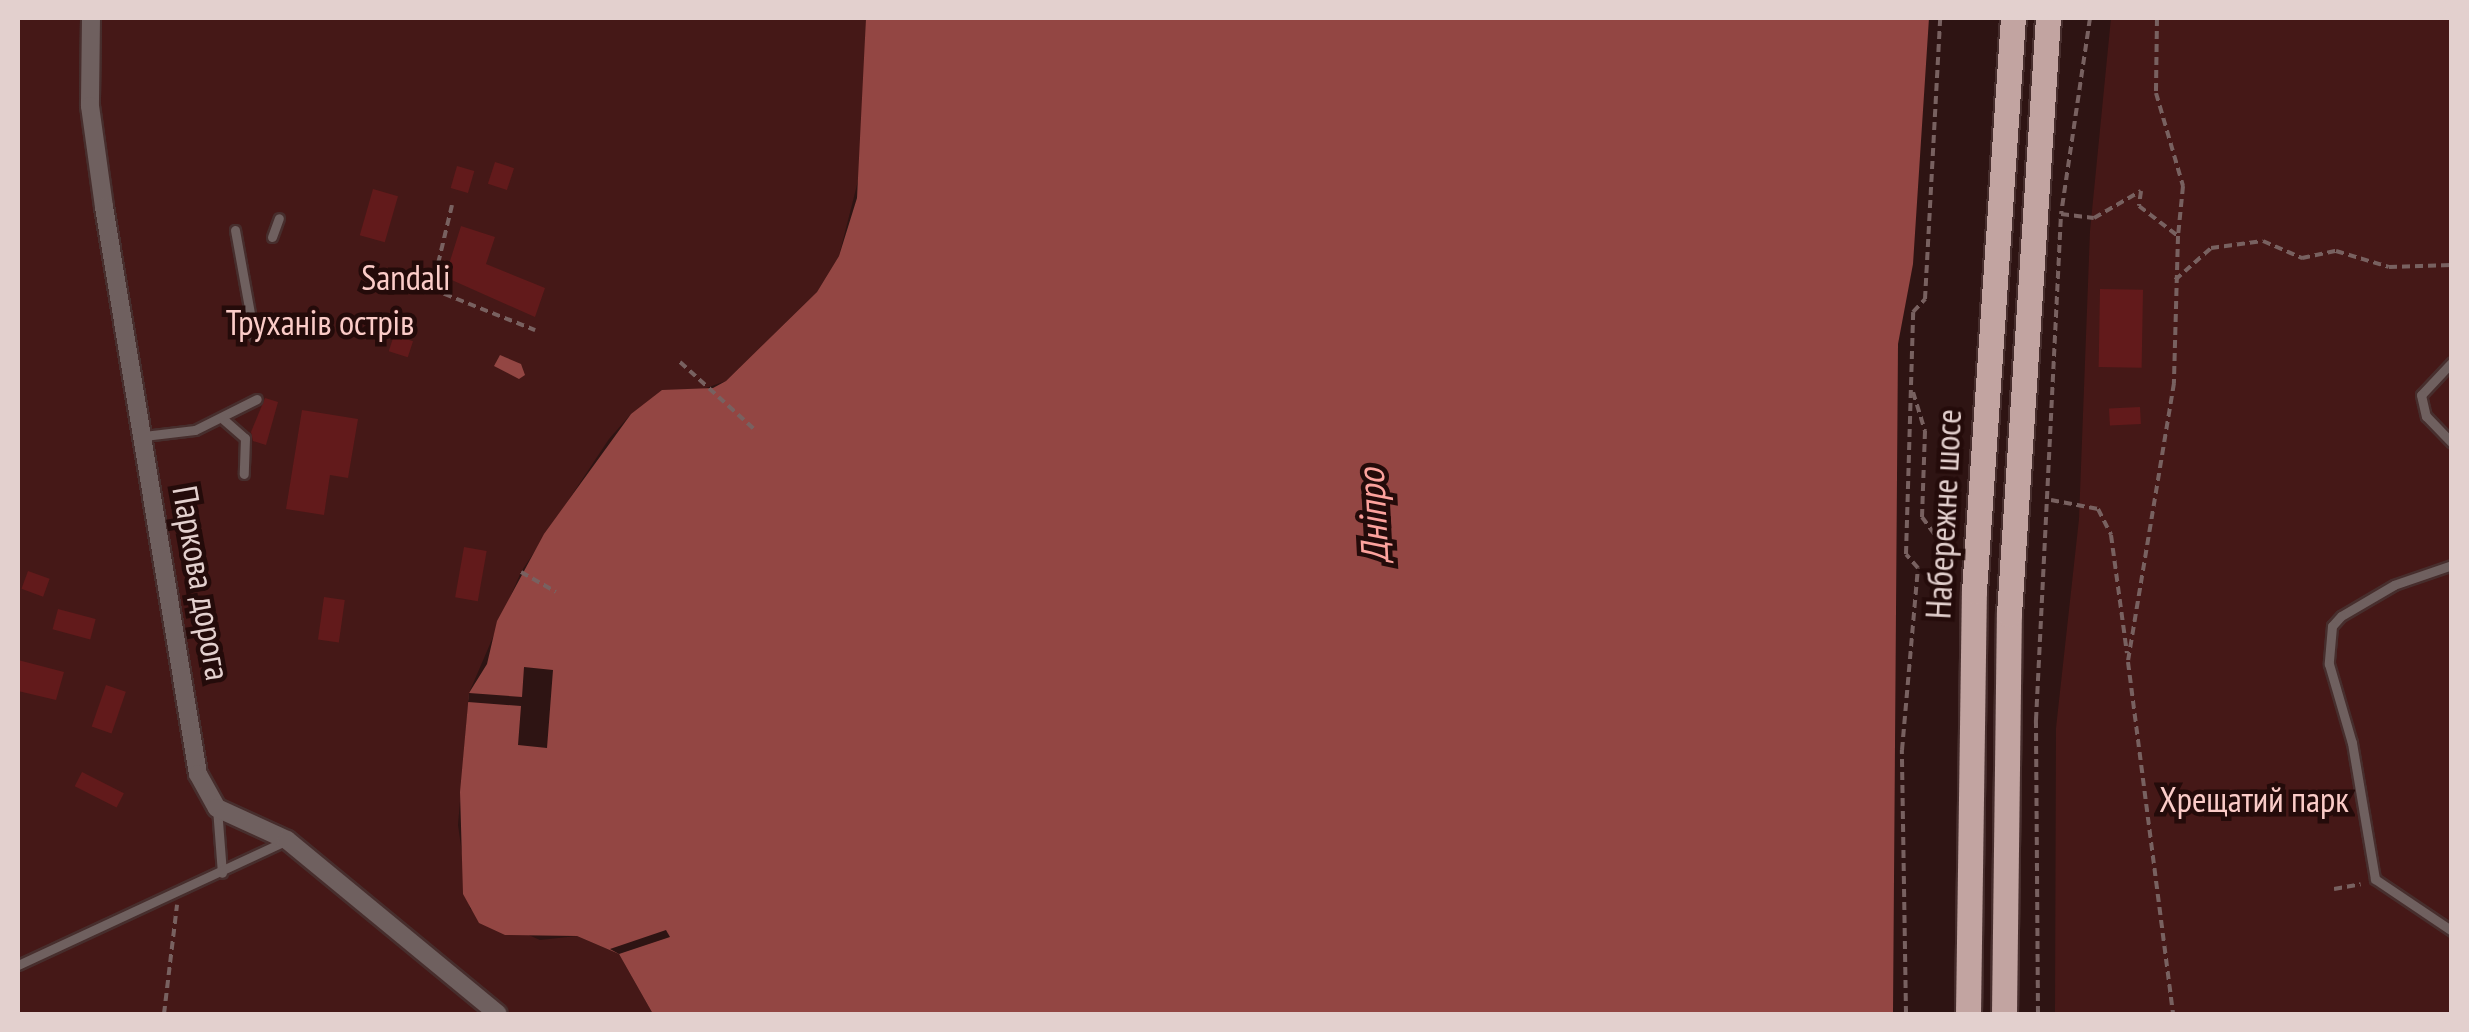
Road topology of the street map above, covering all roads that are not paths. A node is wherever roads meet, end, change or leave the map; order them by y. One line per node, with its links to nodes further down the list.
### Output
1 (91, 18): 11 (street, Паркова дорога)
2 (2013, 18): 21 (main road, Набережне шосе)
3 (2048, 18): 22 (main road, Набережне шосе)
4 (279, 218): 6 (lane)
5 (235, 230): 7 (lane)
6 (272, 237)
7 (254, 336)
8 (2452, 362): 12 (lane)
9 (257, 399): 10 (lane)
10 (223, 418): 11 (lane); 13 (lane)
11 (144, 436): 15 (street, Паркова дорога)
12 (2452, 443)
13 (244, 474)
14 (2452, 564): 18 (lane)
15 (217, 808): 16 (street); 17 (lane)
16 (287, 840): 17 (lane); 20 (street)
17 (222, 874): 19 (lane)
18 (2452, 931)
19 (18, 965)
20 (498, 1014)
21 (1968, 1014)
22 (2004, 1014)

